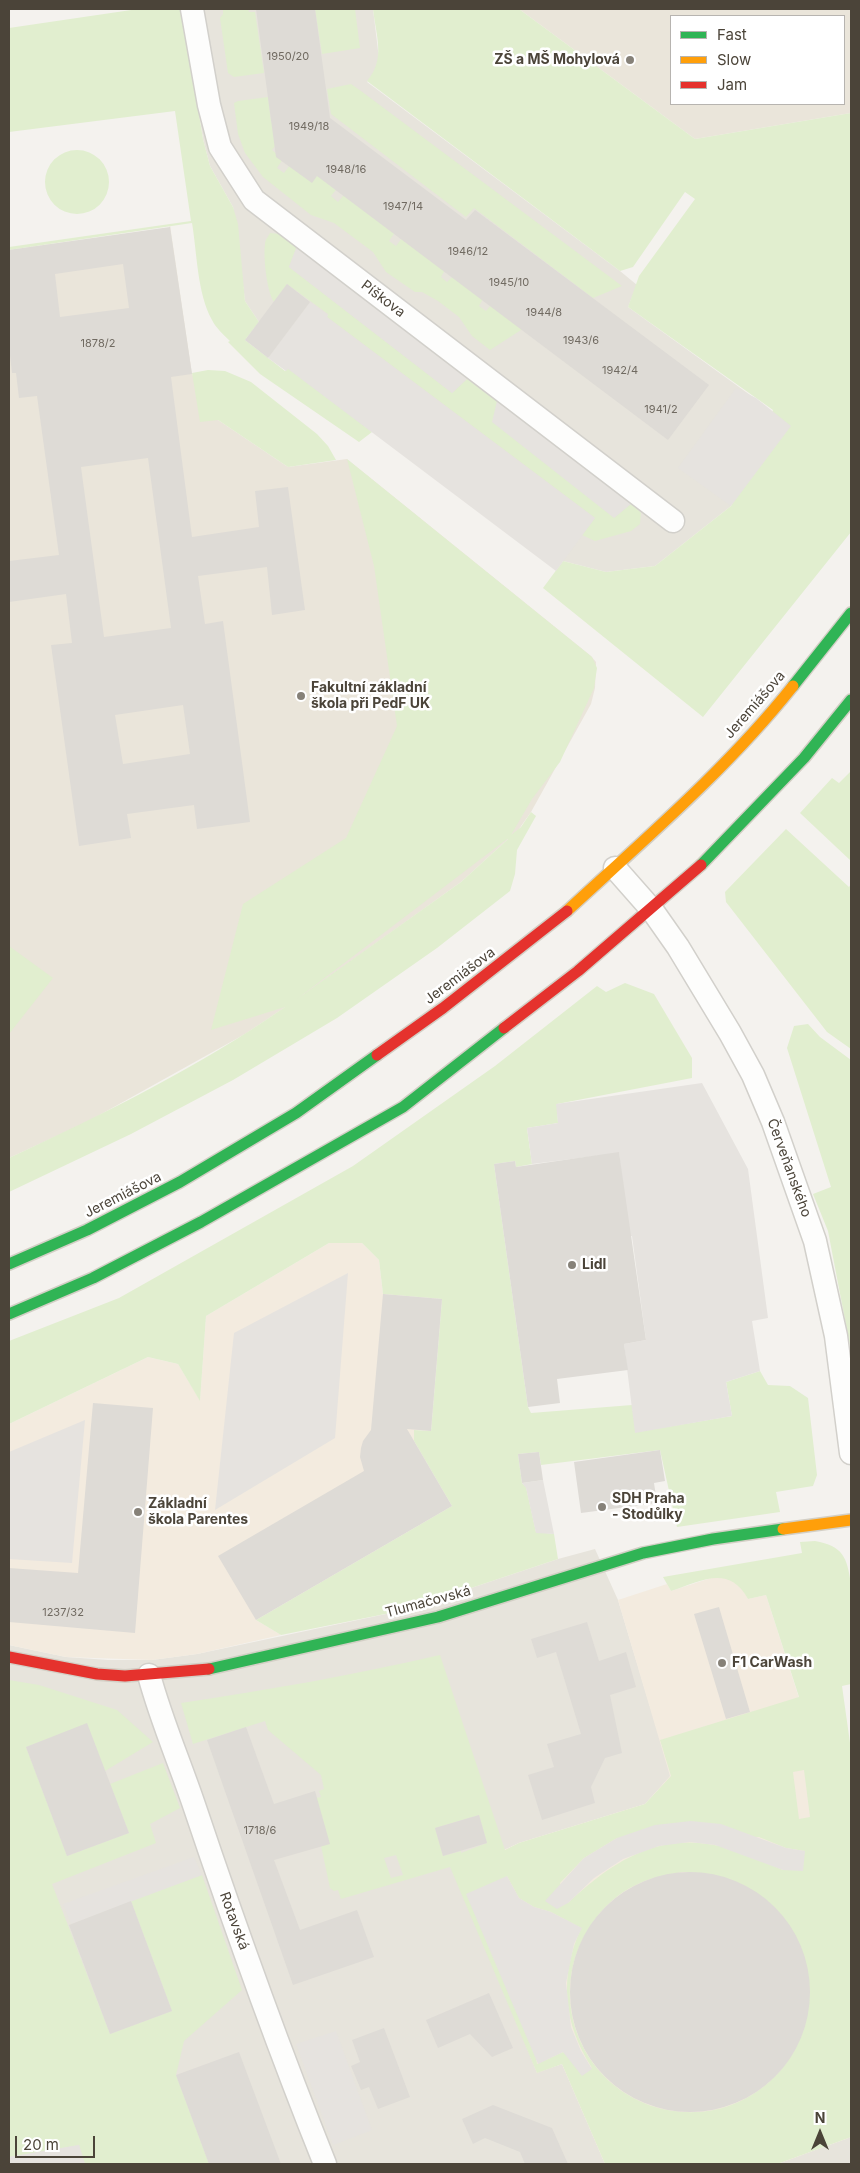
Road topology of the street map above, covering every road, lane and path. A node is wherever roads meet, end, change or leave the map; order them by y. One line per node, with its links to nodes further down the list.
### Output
1 (192, 9): 2 (street, Píškova)
2 (674, 521)
3 (851, 613): 5 (main road, Jeremiášova)
4 (851, 700): 6 (main road)
5 (615, 868): 6 (street, Červeňanského); 7 (main road, Jeremiášova)
6 (652, 910): 8 (main road); 9 (street, Červeňanského)
7 (9, 1264)
8 (9, 1314)
9 (851, 1453)
10 (851, 1520): 12 (main road, Tlumačovská)
11 (9, 1657): 12 (main road, Tlumačovská)
12 (149, 1675): 13 (street, Rotavská)
13 (325, 2164)

